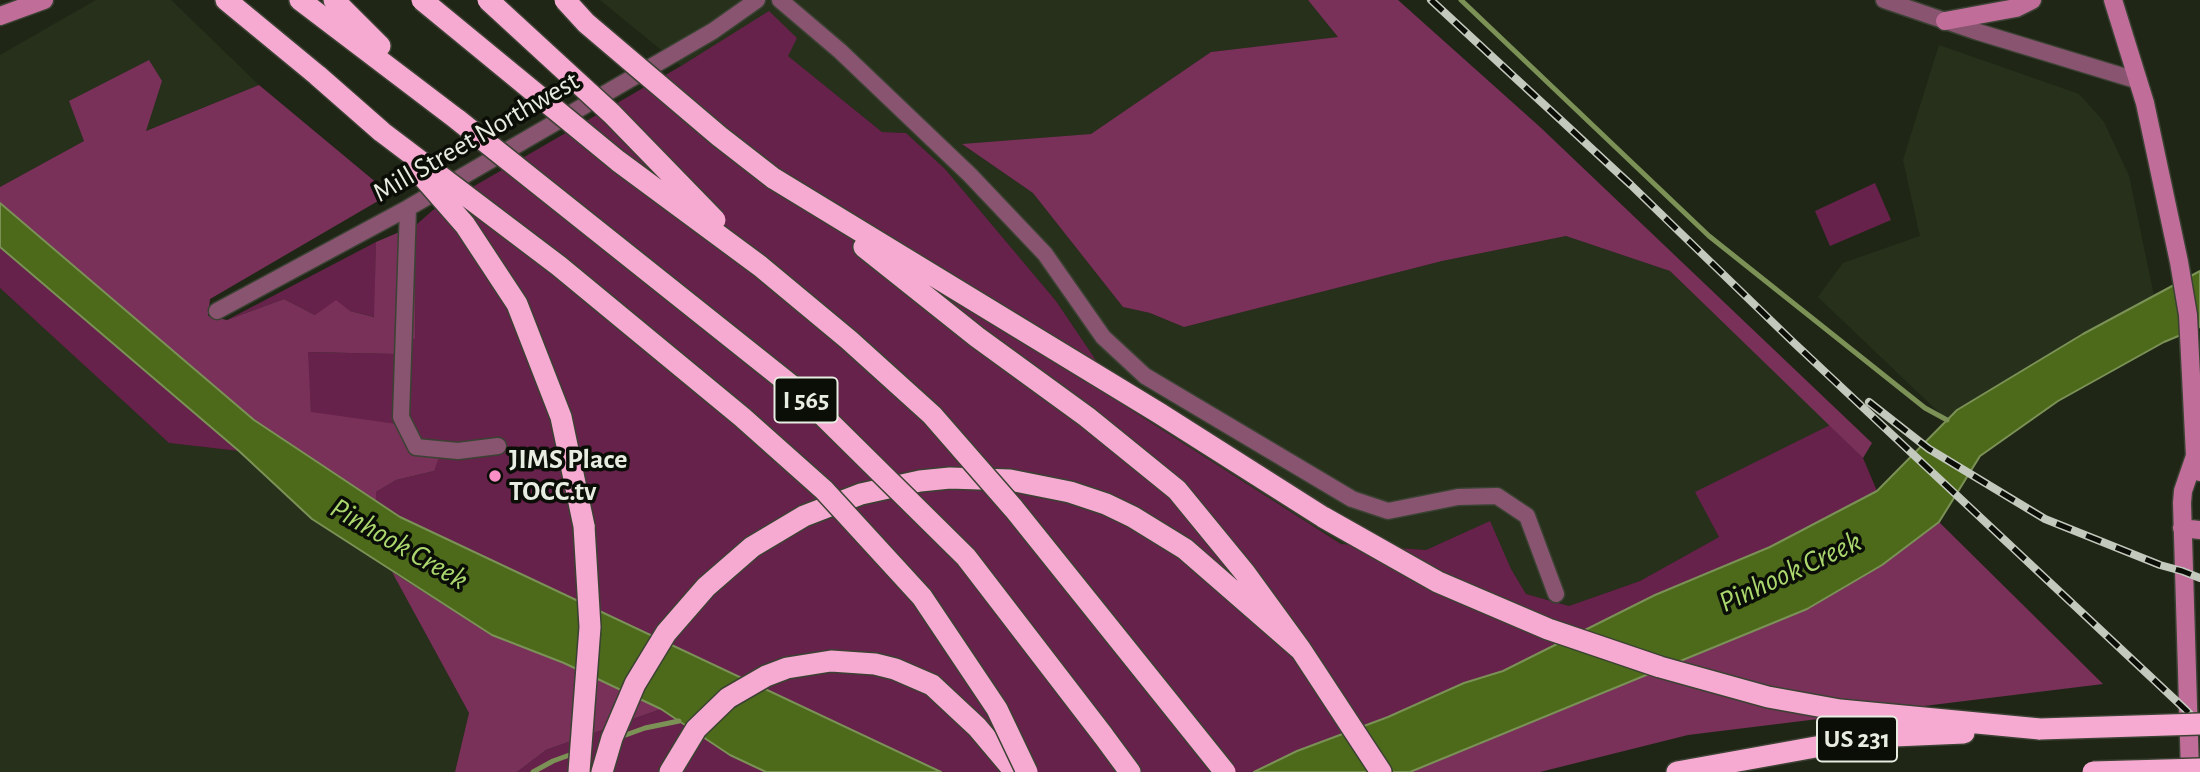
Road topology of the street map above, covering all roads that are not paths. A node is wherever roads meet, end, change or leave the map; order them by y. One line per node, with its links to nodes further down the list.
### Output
1 (44, 0): 13 (main road)
2 (226, 0): 17 (highway)
3 (300, 0): 16 (highway)
4 (334, 0): 16 (highway, I 565)
5 (422, 0): 20 (highway, I 565, bridge)
6 (488, 0): 20 (highway, bridge)
7 (565, 0): 18 (highway, bridge)
8 (757, 0): 19 (street, Mill Street Northwest)
9 (780, 0): 25 (street)
10 (1884, 0): 14 (street)
11 (2032, 0): 14 (main road)
12 (2113, 0): 15 (main road)
13 (0, 16)
14 (1945, 21): 15 (street)
15 (2138, 81): 23 (main road)
16 (458, 120): 35 (highway, I 565, bridge)
17 (383, 132): 30 (highway, bridge); 34 (highway, bridge)
18 (773, 178): 26 (highway); 28 (highway)
19 (408, 208): 21 (street, Mill Street Northwest); 22 (street)
20 (760, 266): 36 (highway, I 565, bridge)
21 (217, 311)
22 (498, 446)
23 (2198, 464): 24 (main road)
24 (2191, 529): 40 (main road)
25 (1556, 594)
26 (1301, 650): 31 (highway, bridge); 37 (highway)
27 (2200, 724): 28 (highway, US 231, bridge)
28 (2040, 729): 38 (highway, US 231)
29 (2200, 769): 39 (highway, bridge)
30 (579, 772)
31 (602, 772)
32 (670, 772): 33 (highway)
33 (1014, 772)
34 (1027, 772)
35 (1130, 772)
36 (1225, 772)
37 (1381, 772)
38 (1677, 772)
39 (2093, 772)
40 (2190, 772)

